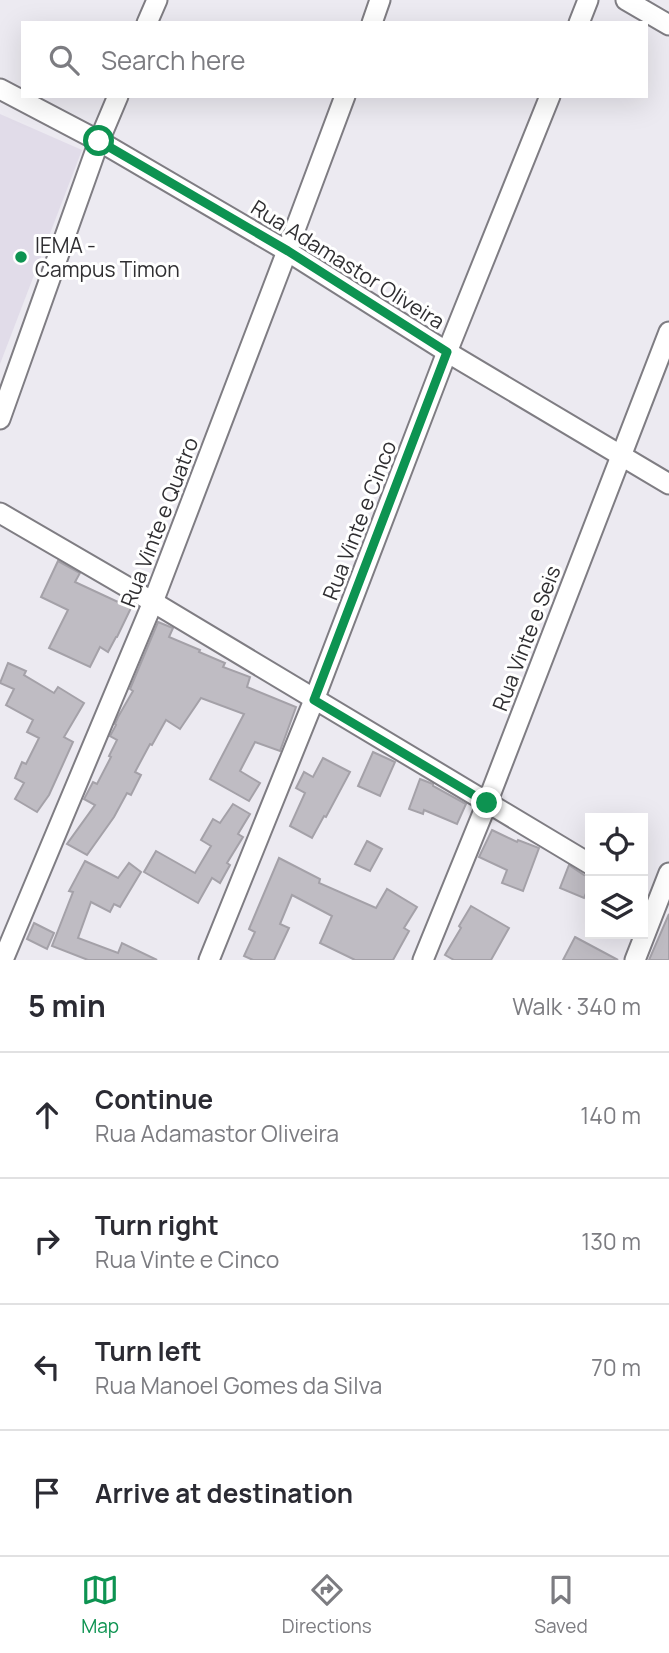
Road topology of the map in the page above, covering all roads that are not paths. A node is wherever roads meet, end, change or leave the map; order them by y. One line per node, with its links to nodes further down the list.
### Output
1 (157, 0): 5 (street)
2 (380, 0): 6 (street)
3 (588, 0): 7 (street)
4 (626, 0): 8 (street)
5 (148, 21)
6 (373, 21)
7 (580, 21)
8 (669, 25)
9 (0, 89): 13 (street, Rua Adamastor Oliveira)
10 (117, 98): 13 (street)
11 (344, 98): 14 (street, Rua Vinte e Quatro)
12 (549, 98): 16 (street, Rua Vinte e Cinco)
13 (99, 141): 14 (street, Rua Adamastor Oliveira); 17 (street)
14 (288, 251): 16 (street, Rua Adamastor Oliveira); 21 (street, Rua Vinte e Quatro)
15 (669, 332): 18 (street, Rua Vinte e Seis)
16 (447, 352): 18 (street, Rua Adamastor Oliveira); 22 (street, Rua Vinte e Cinco)
17 (0, 419)
18 (621, 455): 19 (street, Rua Adamastor Oliveira); 23 (street, Rua Vinte e Seis)
19 (669, 484)
20 (0, 513): 21 (street)
21 (153, 602): 22 (street); 27 (street, Rua Vinte e Quatro)
22 (314, 700): 23 (street); 28 (street, Rua Vinte e Cinco)
23 (487, 803): 24 (street); 29 (street, Rua Vinte e Seis)
24 (585, 861)
25 (669, 873): 26 (street)
26 (656, 902): 30 (street)
27 (8, 955)
28 (209, 960)
29 (423, 960)
30 (635, 960)

